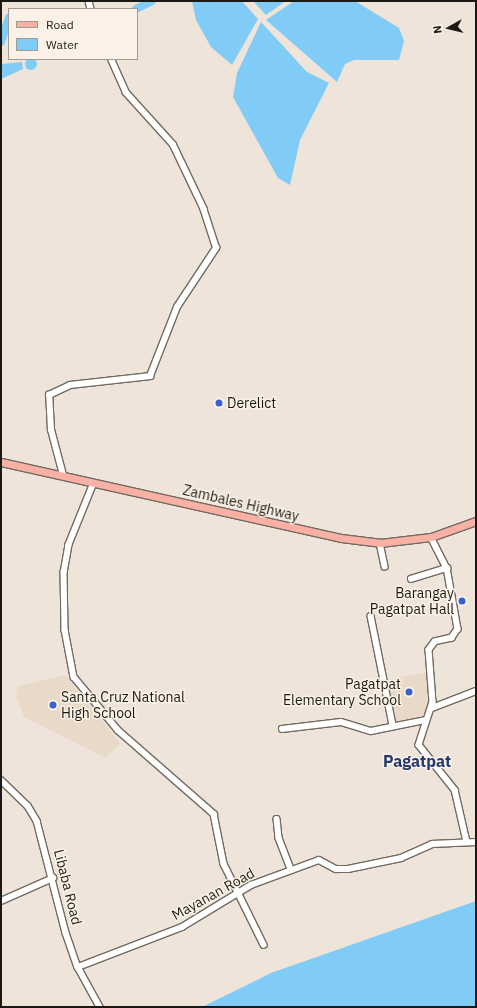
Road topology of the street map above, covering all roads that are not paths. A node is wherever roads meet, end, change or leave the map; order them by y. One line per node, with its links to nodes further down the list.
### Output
1 (89, 1): 2 (street)
2 (90, 8)
3 (110, 60): 5 (street)
4 (1, 462): 5 (main road, Zambales Highway)
5 (63, 475): 6 (main road, Zambales Highway)
6 (94, 483): 9 (main road, Zambales Highway); 25 (street)
7 (476, 522): 8 (main road, Zambales Highway)
8 (431, 537): 9 (main road, Zambales Highway); 11 (street)
9 (380, 543): 10 (street)
10 (385, 566)
11 (447, 568): 12 (street); 15 (street)
12 (411, 579)
13 (371, 616): 17 (street)
14 (476, 691): 15 (street)
15 (432, 708): 16 (street)
16 (426, 720): 17 (street); 21 (street)
17 (393, 725): 18 (street)
18 (282, 729)
19 (1, 780): 24 (street, Libaba Road)
20 (277, 819): 23 (street)
21 (467, 842): 22 (street, Mayanan Road); 23 (street, Mayanan Road)
22 (476, 842)
23 (291, 870): 25 (street, Mayanan Road)
24 (53, 878): 26 (street); 28 (street, Libaba Road)
25 (239, 891): 27 (street); 28 (street, Mayanan Road)
26 (1, 901)
27 (264, 945)
28 (78, 967): 29 (street, Libaba Road)
29 (100, 1007)

